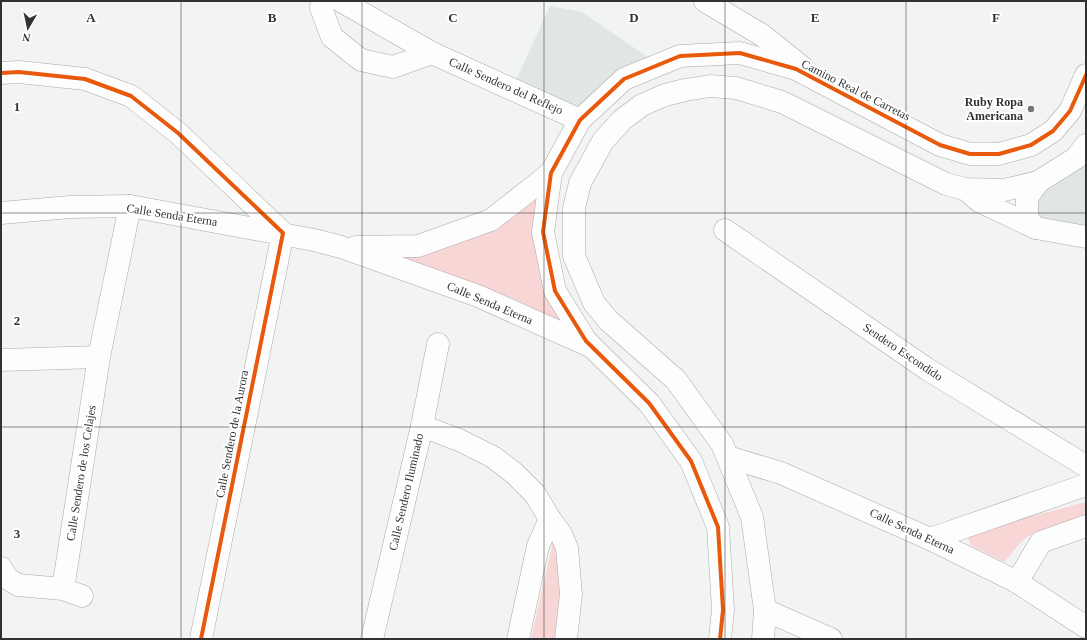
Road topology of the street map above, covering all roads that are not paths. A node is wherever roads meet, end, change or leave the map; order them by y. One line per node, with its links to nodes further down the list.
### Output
1 (322, 1): 4 (street)
2 (341, 1): 4 (street, Calle Sendero del Reflejo)
3 (705, 1): 7 (street)
4 (432, 53): 10 (street, Calle Sendero del Reflejo)
5 (1, 73): 19 (street)
6 (1086, 75): 9 (street, Camino Real de Carretas)
7 (825, 85): 9 (street, Camino Real de Carretas); 10 (street, Camino Real de Carretas)
8 (1086, 94): 9 (street)
9 (1070, 111)
10 (580, 120): 12 (street, Camino Real de Carretas)
11 (1086, 145): 13 (street)
12 (551, 173): 21 (street, Calle Senda Eterna); 23 (street, Camino Real de Carretas)
13 (1038, 182): 14 (street); 17 (street)
14 (965, 189): 17 (street); 27 (street)
15 (130, 206): 16 (street, Calle Senda Eterna); 19 (street, Calle Senda Eterna); 24 (street, Calle Sendero de los Celajes)
16 (1, 213)
17 (1036, 228): 20 (street)
18 (725, 230): 28 (street, Sendero Escondido)
19 (283, 234): 21 (street, Calle Senda Eterna); 37 (street, Calle Sendero de la Aurora)
20 (1086, 237)
21 (341, 247): 23 (street, Calle Senda Eterna)
22 (438, 344): 26 (street, Calle Sendero Iluminado)
23 (592, 347): 41 (street, Camino Real de Carretas)
24 (99, 357): 25 (street); 33 (street, Calle Sendero de los Celajes)
25 (1, 360)
26 (422, 426): 30 (street); 38 (street, Calle Sendero Iluminado)
27 (728, 457): 32 (street, Calle Senda Eterna); 35 (street)
28 (1086, 466)
29 (1086, 485): 32 (street)
30 (550, 519): 39 (street); 40 (street)
31 (1086, 526): 34 (street)
32 (930, 539): 34 (street, Calle Senda Eterna)
33 (1, 568)
34 (1017, 582): 36 (street, Calle Senda Eterna)
35 (765, 610): 42 (street); 43 (street)
36 (1086, 628)
37 (201, 639)
38 (372, 639)
39 (518, 639)
40 (566, 639)
41 (720, 639)
42 (763, 639)
43 (831, 639)

